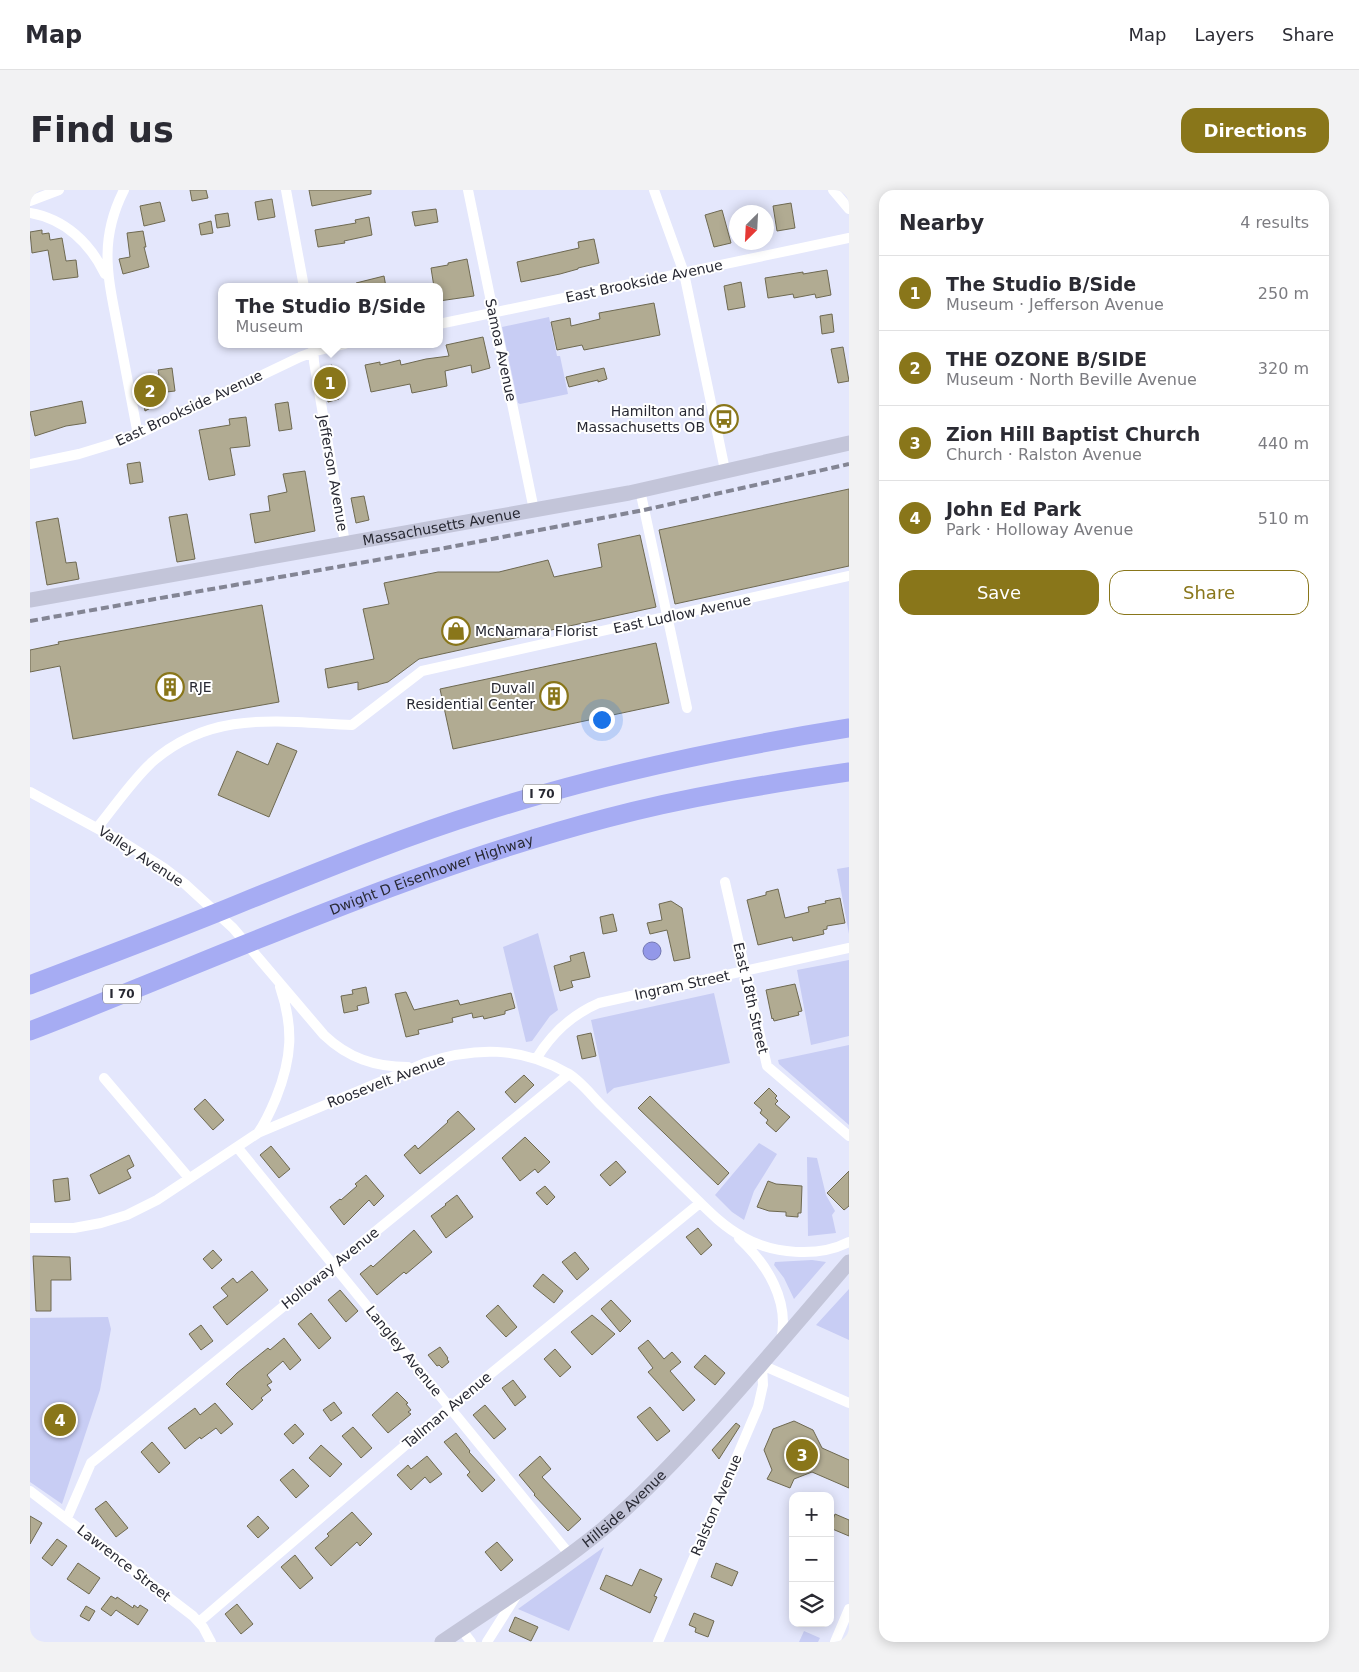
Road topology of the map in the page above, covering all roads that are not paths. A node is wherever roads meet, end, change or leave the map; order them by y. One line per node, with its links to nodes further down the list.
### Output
1 (59, 190): 7 (street)
2 (124, 190): 12 (street)
3 (286, 190): 13 (street)
4 (468, 190): 14 (street, Samoa Avenue)
5 (654, 190): 11 (street)
6 (833, 190): 8 (street)
7 (30, 201)
8 (849, 209)
9 (30, 212): 12 (street)
10 (849, 238): 11 (street, East Brookside Avenue)
11 (684, 273): 14 (street, East Brookside Avenue); 20 (street)
12 (109, 282): 17 (street)
13 (303, 283)
14 (493, 312): 15 (street, East Brookside Avenue); 22 (street, Samoa Avenue)
15 (443, 323)
16 (313, 348): 17 (street, East Brookside Avenue); 23 (street, Jefferson Avenue)
17 (138, 435): 19 (street, East Brookside Avenue)
18 (849, 443): 20 (street, Massachusetts Avenue)
19 (30, 464)
20 (725, 470): 21 (street, Massachusetts Avenue)
21 (640, 490): 22 (street, Massachusetts Avenue); 26 (street)
22 (534, 510): 23 (street, Massachusetts Avenue)
23 (345, 543): 25 (street, Massachusetts Avenue)
24 (849, 576): 26 (street, East Ludlow Avenue)
25 (30, 600)
26 (667, 617): 27 (street); 31 (street, East Ludlow Avenue)
27 (687, 708)
28 (849, 728): 36 (highway, I 70)
29 (849, 772): 37 (highway, Dwight D Eisenhower Highway / I 70)
30 (30, 792): 31 (street, Valley Avenue)
31 (97, 828): 35 (street, Valley Avenue)
32 (725, 882): 34 (street, East 18th Street)
33 (849, 948): 34 (street, Ingram Street)
34 (746, 971): 38 (street, Ingram Street); 43 (street, East 18th Street)
35 (278, 982): 39 (street, Valley Avenue); 42 (street, Valley Avenue)
36 (30, 985)
37 (30, 1031)
38 (536, 1059): 39 (street, Roosevelt Avenue); 40 (street, Roosevelt Avenue)
39 (414, 1067): 42 (street, Roosevelt Avenue)
40 (569, 1074): 46 (street, Roosevelt Avenue); 51 (street, Holloway Avenue)
41 (104, 1078): 45 (street)
42 (258, 1133): 44 (street, Roosevelt Avenue)
43 (849, 1136)
44 (237, 1147): 45 (street, Roosevelt Avenue); 51 (street, Langley Avenue)
45 (189, 1178): 47 (street, Roosevelt Avenue)
46 (700, 1203): 48 (street, Roosevelt Avenue); 55 (street, Tallman Avenue)
47 (30, 1228)
48 (729, 1229): 49 (street, Roosevelt Avenue); 52 (street)
49 (849, 1242)
50 (849, 1262): 52 (street, Hillside Avenue)
51 (334, 1265): 55 (street, Langley Avenue); 57 (street, Holloway Avenue)
52 (780, 1344): 53 (street, Hillside Avenue)
53 (762, 1365): 54 (street); 58 (street, Hillside Avenue); 67 (street, Ralston Avenue)
54 (849, 1403)
55 (450, 1407): 58 (street, Langley Avenue); 61 (street, Tallman Avenue)
56 (30, 1491): 57 (street, Lawrence Street)
57 (67, 1518): 61 (street, Lawrence Street)
58 (570, 1555): 59 (street, Hillside Avenue)
59 (520, 1589): 62 (street, Hillside Avenue); 66 (street)
60 (849, 1609): 68 (street)
61 (199, 1622): 63 (street, Lawrence Street)
62 (461, 1629): 64 (street, Hillside Avenue); 65 (street)
63 (210, 1642)
64 (442, 1642)
65 (471, 1642)
66 (487, 1642)
67 (658, 1642)
68 (835, 1642)

